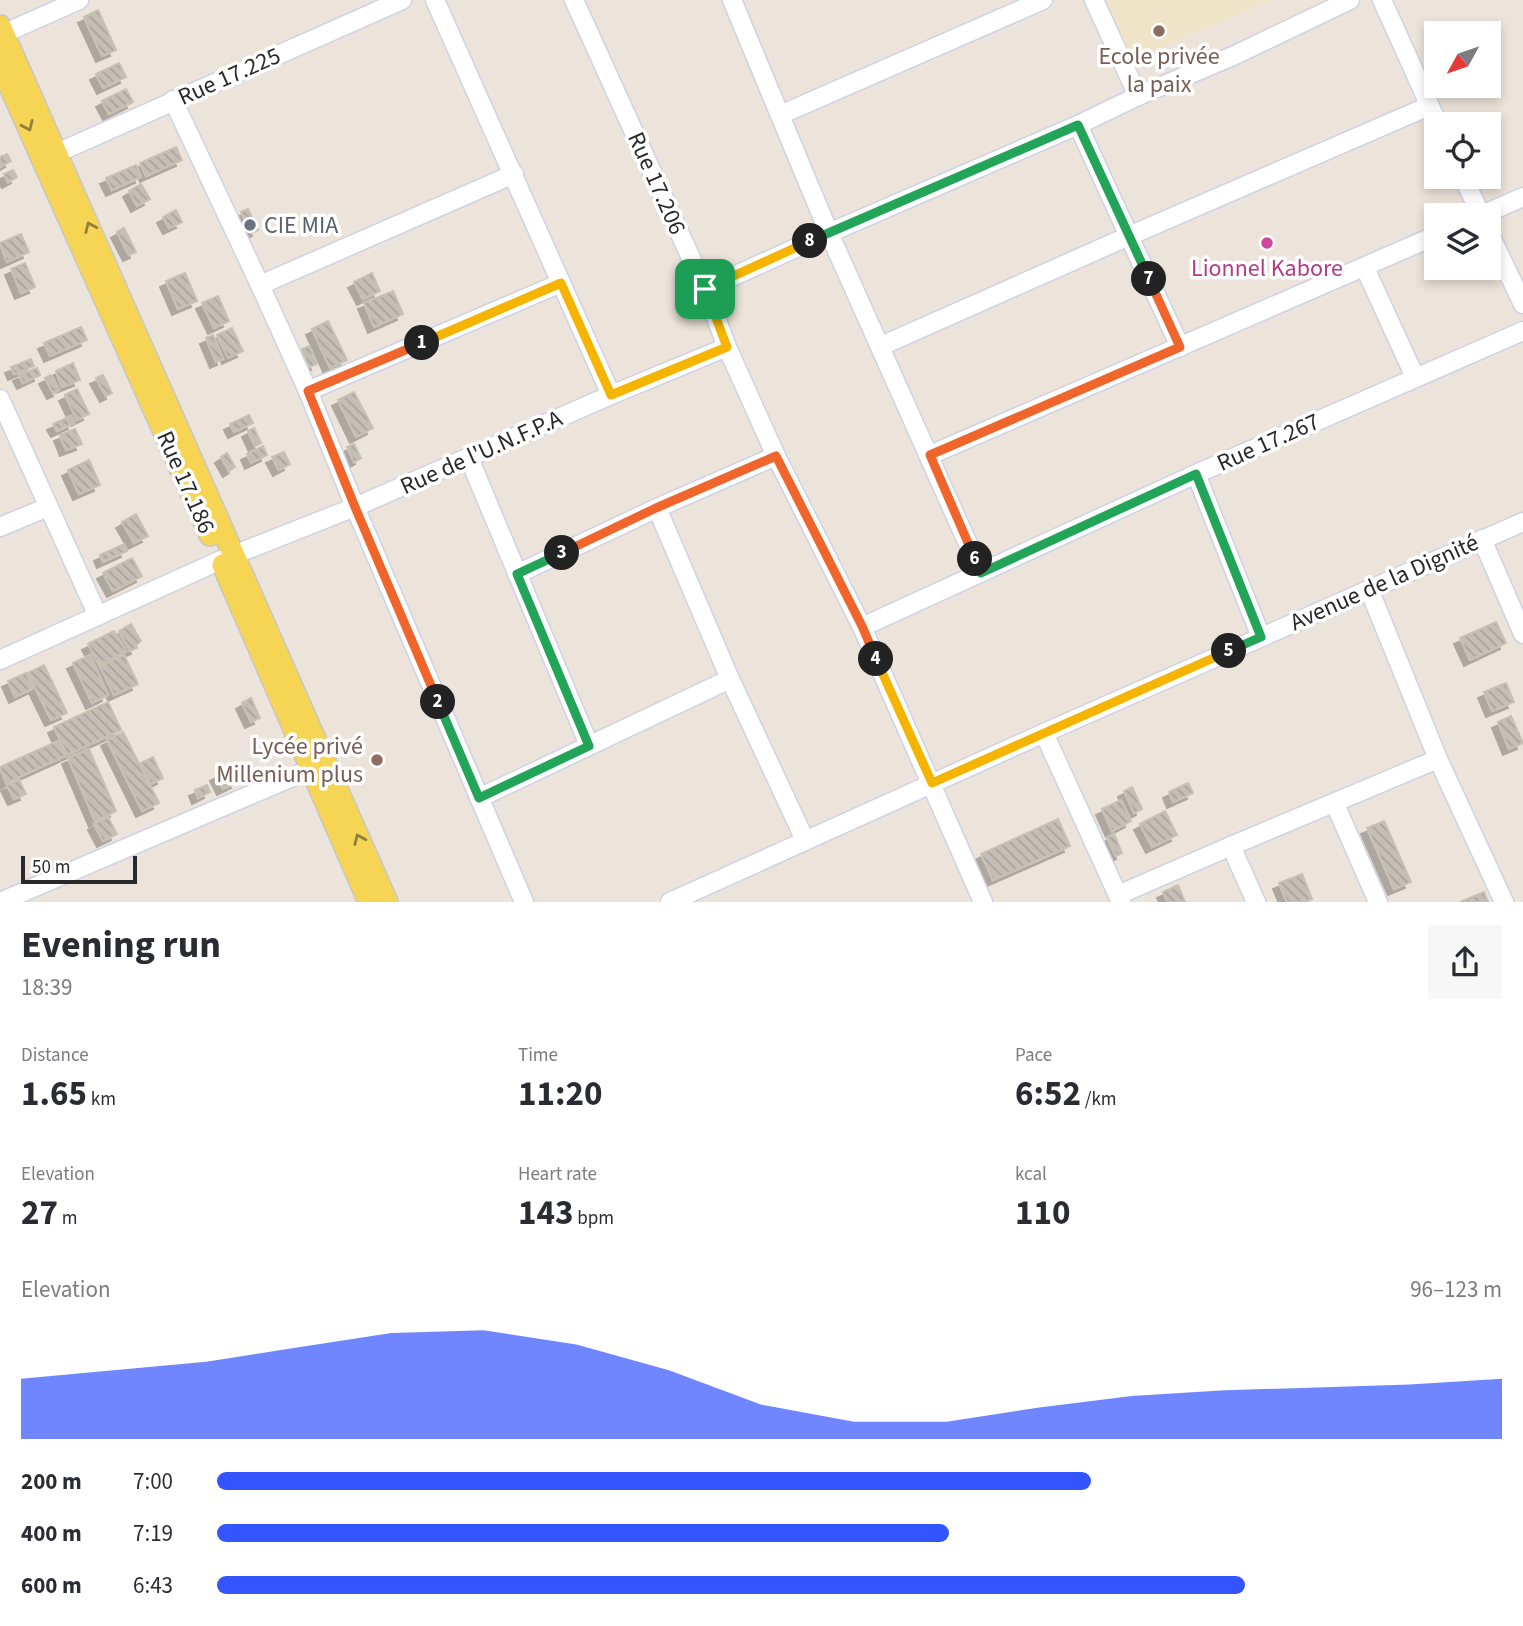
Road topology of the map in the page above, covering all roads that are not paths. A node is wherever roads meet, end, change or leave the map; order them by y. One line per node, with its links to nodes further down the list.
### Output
1 (79, 0): 10 (street)
2 (402, 0): 14 (street, Rue 17.225)
3 (435, 0): 20 (street)
4 (574, 0): 30 (street, Rue 17.206)
5 (733, 0): 17 (street)
6 (1043, 0): 17 (street)
7 (1094, 0): 12 (street)
8 (1350, 0): 12 (street)
9 (1382, 0): 15 (street)
10 (2, 30): 19 (main road)
11 (0, 64): 13 (main road, Rue 17.186)
12 (1138, 96): 18 (street)
13 (7, 98): 50 (main road, Rue 17.186, one-way to 50)
14 (173, 100): 19 (street, Rue 17.225); 29 (street)
15 (1429, 106): 16 (street); 24 (street)
16 (1432, 112)
17 (780, 116): 23 (street)
18 (1078, 125): 23 (street); 24 (street)
19 (57, 153): 50 (main road, one-way to 19)
20 (514, 174): 28 (street); 29 (street)
21 (1523, 197): 22 (street)
22 (1501, 206)
23 (829, 233): 30 (street); 33 (street)
24 (1129, 236): 33 (street); 35 (street)
25 (1424, 241): 27 (street)
26 (1501, 258): 31 (street)
27 (1365, 268): 35 (street); 36 (street)
28 (561, 283): 37 (street); 38 (street)
29 (260, 285): 37 (street)
30 (705, 289): 34 (street, Rue 17.206)
31 (1523, 304)
32 (1523, 331): 36 (street, Rue 17.267)
33 (881, 346): 40 (street)
34 (727, 347): 38 (street, Rue de l'U.N.F.P.A); 41 (street, Rue 17.206)
35 (1180, 347): 40 (street)
36 (1415, 377): 43 (street, Rue 17.267)
37 (308, 391): 45 (street)
38 (611, 395): 42 (street, Rue de l'U.N.F.P.A)
39 (0, 398): 44 (street)
40 (930, 455): 51 (street)
41 (776, 456): 46 (street); 55 (street, Rue 17.206)
42 (469, 458): 45 (street, Rue de l'U.N.F.P.A); 52 (street)
43 (1196, 474): 51 (street, Rue 17.267); 57 (street)
44 (48, 507): 48 (street); 54 (street)
45 (355, 507): 50 (street, Rue de l'U.N.F.P.A); 65 (street)
46 (656, 508): 52 (street); 59 (street)
47 (1523, 522): 49 (street, Avenue de la Dignité)
48 (0, 527)
49 (1482, 539): 53 (street, Avenue de la Dignité); 56 (street)
50 (228, 557): 54 (street, Rue de l'U.N.F.P.A); 63 (main road, Rue 17.186); 74 (main road, one-way to 50)
51 (981, 573): 55 (street, Rue 17.267)
52 (517, 574): 61 (street)
53 (1369, 589): 57 (street, Avenue de la Dignité); 62 (street)
54 (98, 616): 58 (street, Rue de l'U.N.F.P.A)
55 (862, 626): 64 (street, Rue 17.206)
56 (1523, 634)
57 (1261, 637): 60 (street, Avenue de la Dignité)
58 (0, 660)
59 (730, 679): 61 (street); 67 (street)
60 (1044, 733): 64 (street, Avenue de la Dignité); 71 (street)
61 (589, 746): 65 (street)
62 (1438, 759): 66 (street); 80 (street)
63 (311, 769): 69 (street); 73 (main road, Rue 17.186)
64 (932, 783): 67 (street, Avenue de la Dignité); 77 (street, Rue 17.206)
65 (479, 798): 75 (street)
66 (1335, 804): 68 (street); 79 (street)
67 (805, 840): 70 (street, Avenue de la Dignité)
68 (1231, 846): 71 (street); 78 (street)
69 (37, 894): 72 (street)
70 (703, 895): 76 (street, Avenue de la Dignité)
71 (1120, 898)
72 (0, 901)
73 (369, 901)
74 (387, 901)
75 (524, 901)
76 (670, 901)
77 (983, 901)
78 (1256, 901)
79 (1378, 901)
80 (1504, 901)

